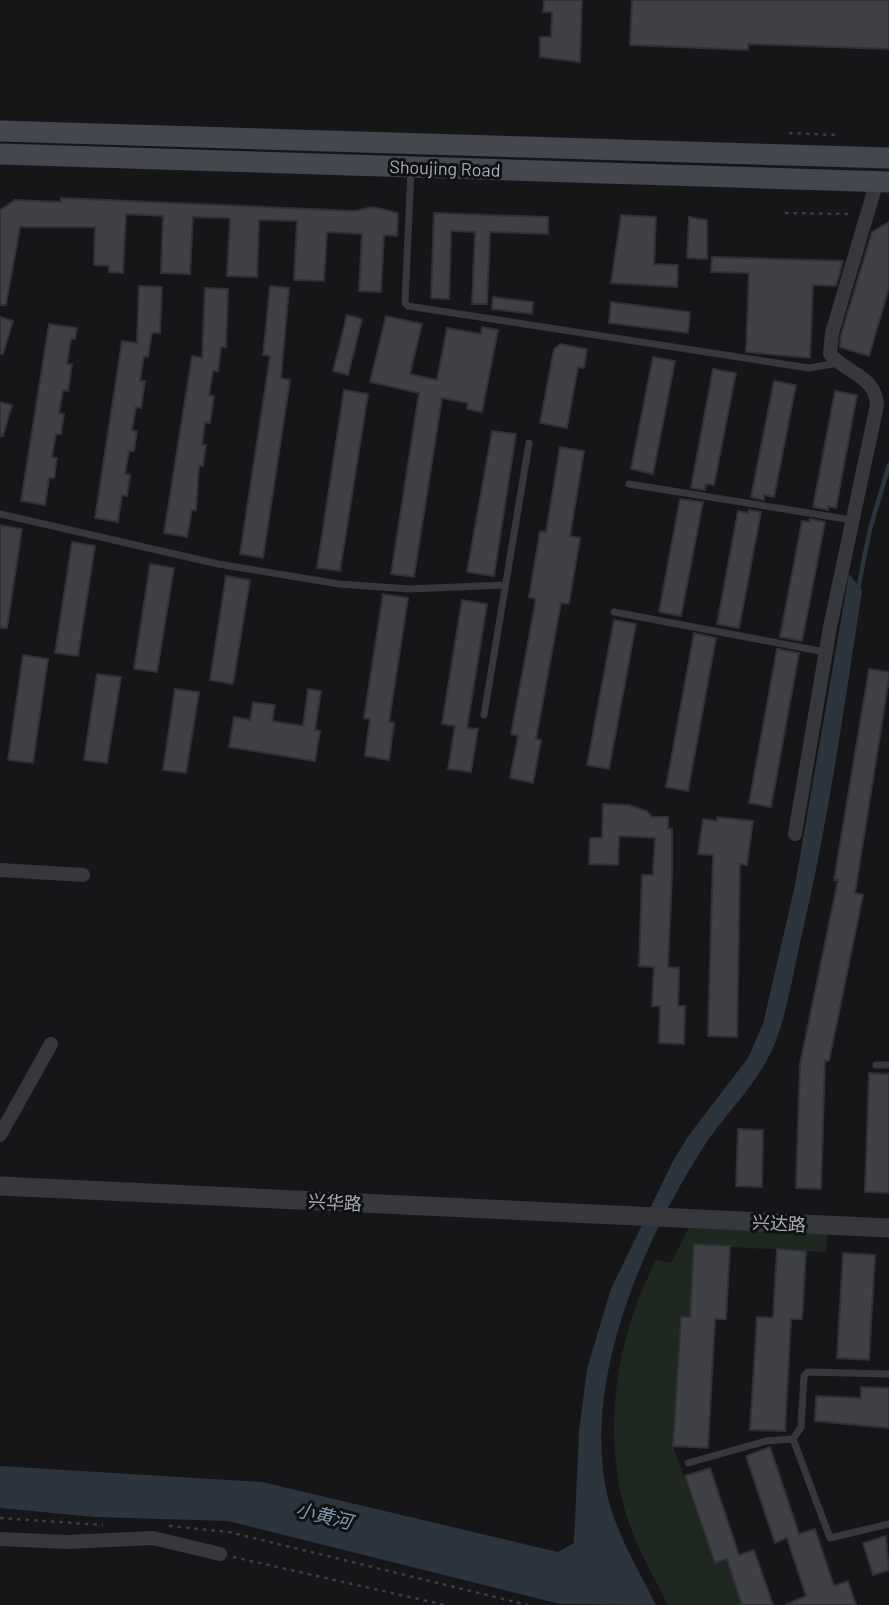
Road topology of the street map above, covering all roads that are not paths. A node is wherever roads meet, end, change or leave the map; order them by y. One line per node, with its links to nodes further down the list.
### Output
1 (0, 131): 3 (main road, Shoujing Road)
2 (0, 154): 4 (main road, Shoujing Road)
3 (887, 154)
4 (411, 167): 5 (main road, Shoujing Road); 6 (lane)
5 (883, 181): 6 (street)
6 (838, 363): 10 (street)
7 (528, 443): 11 (lane)
8 (629, 484): 10 (lane)
9 (0, 514): 11 (lane)
10 (853, 520): 13 (street)
11 (506, 585): 14 (lane)
12 (614, 612): 13 (lane)
13 (826, 652): 15 (street)
14 (484, 715)
15 (795, 834)
16 (0, 870): 17 (street)
17 (83, 875)
18 (51, 1044): 21 (street)
19 (876, 1065): 20 (lane)
20 (889, 1065)
21 (0, 1135)
22 (0, 1186): 23 (street, 兴华路)
23 (669, 1217): 24 (street, 兴达路)
24 (889, 1228)
25 (889, 1374): 26 (lane)
26 (793, 1439): 27 (lane); 28 (lane)
27 (688, 1463)
28 (889, 1524)
29 (0, 1539): 30 (street)
30 (220, 1554)

